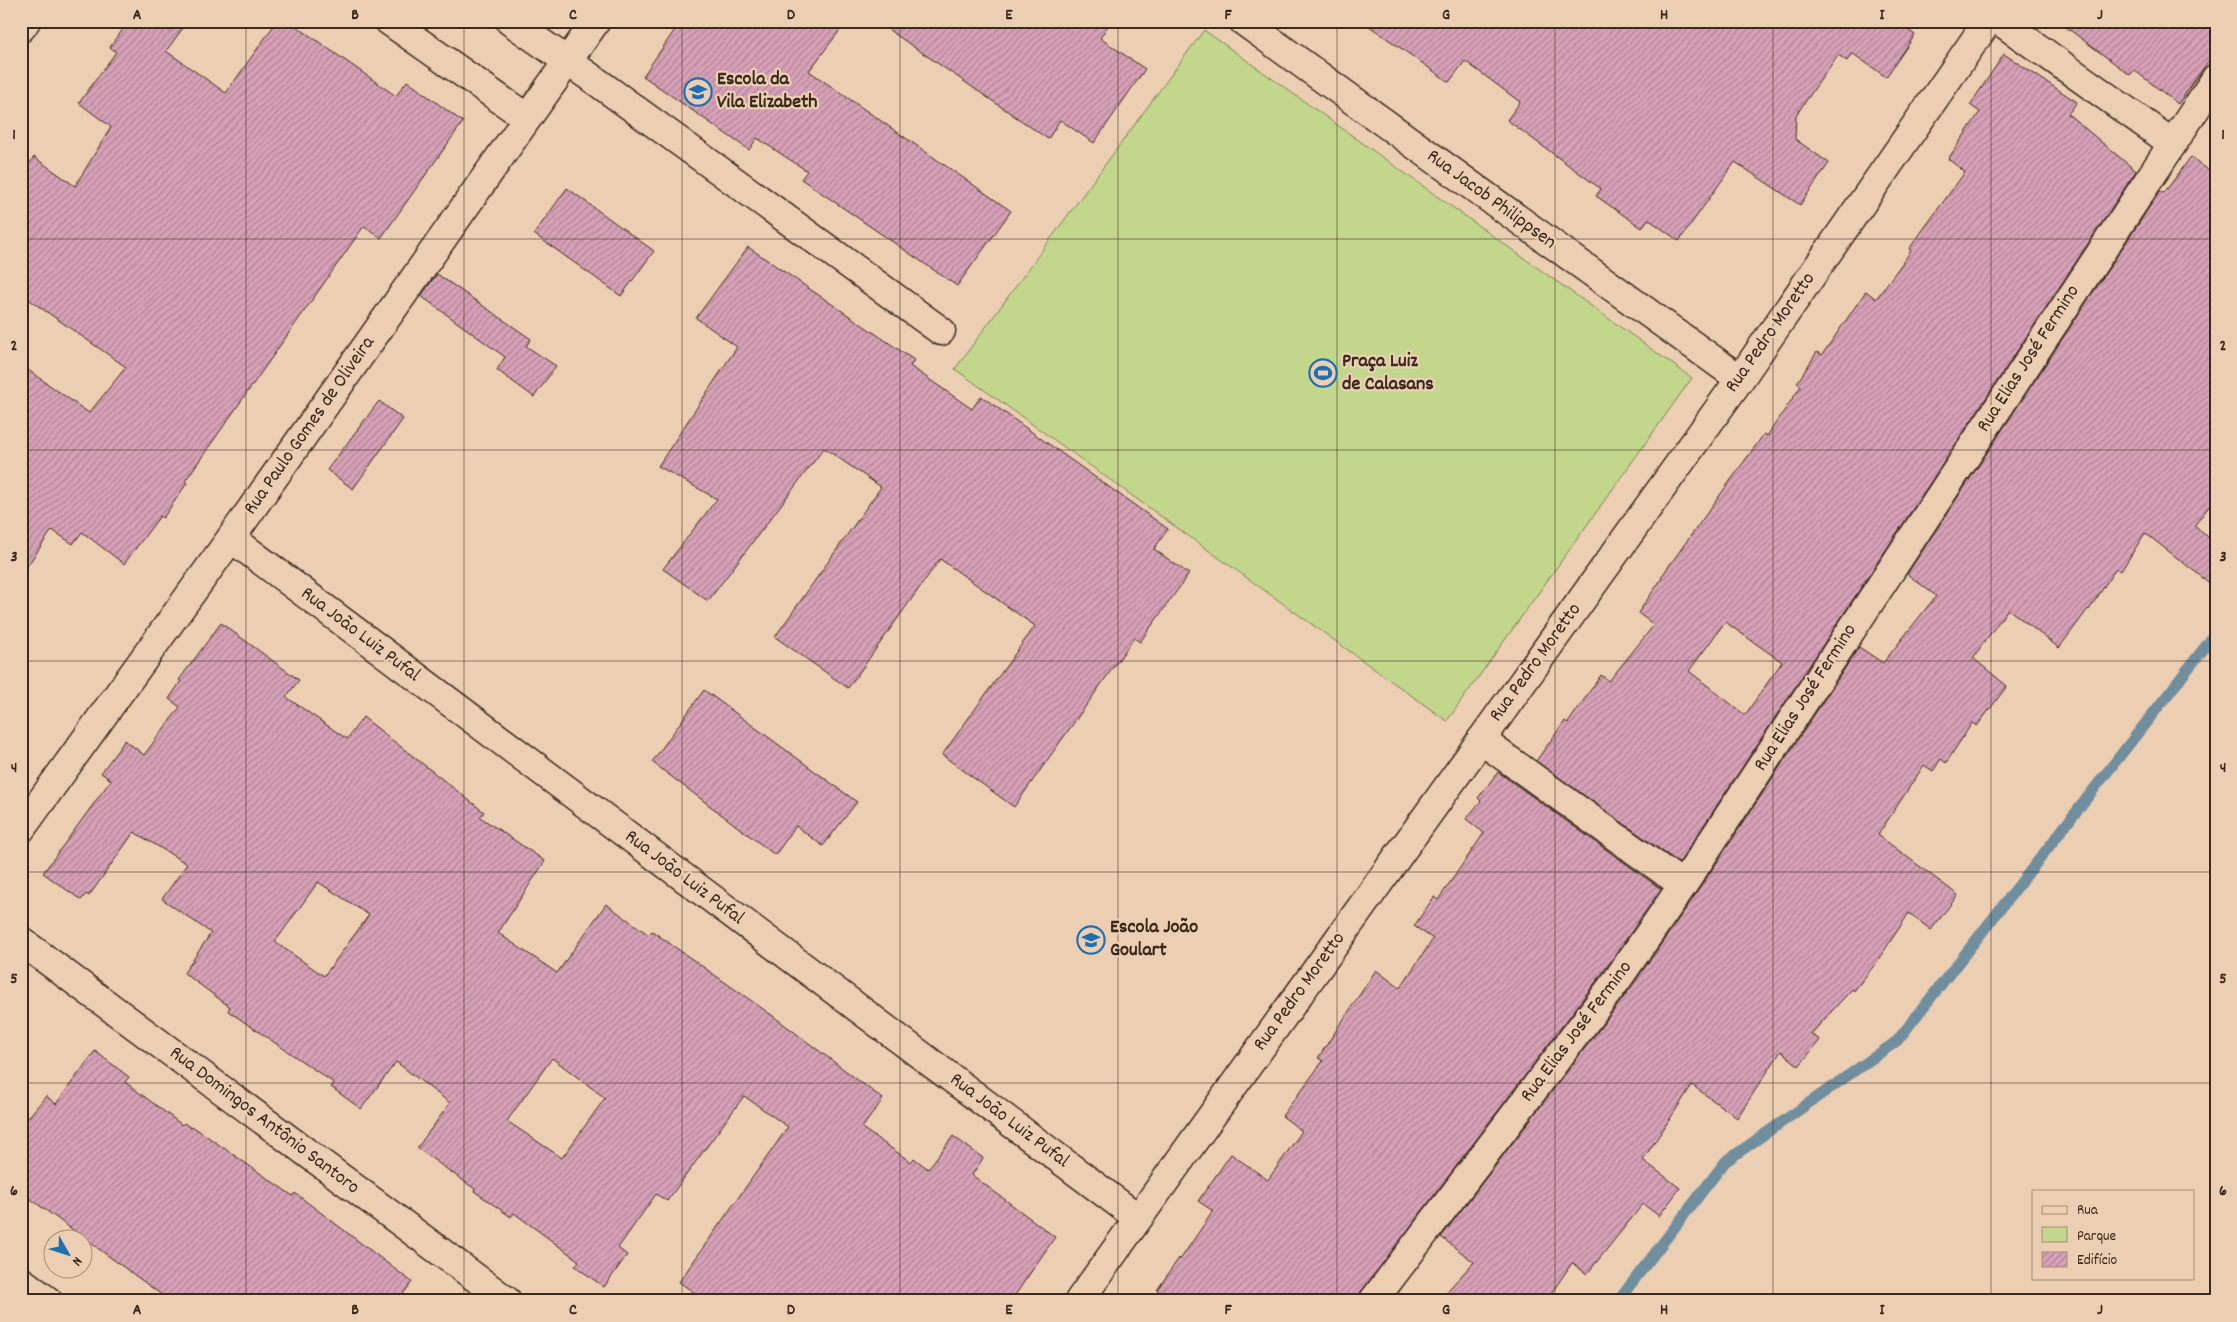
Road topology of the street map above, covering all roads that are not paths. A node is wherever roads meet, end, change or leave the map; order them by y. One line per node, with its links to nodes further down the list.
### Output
1 (26, 21): 8 (street)
2 (389, 21): 11 (street)
3 (510, 21): 9 (street)
4 (596, 21): 9 (street, Rua Paulo Gomes de Oliveira)
5 (1243, 21): 14 (street, Rua Jacob Philippsen)
6 (1988, 21): 14 (street, Rua Pedro Moretto)
7 (2000, 21): 12 (street)
8 (21, 28)
9 (568, 61): 11 (street, Rua Paulo Gomes de Oliveira); 13 (street)
10 (2216, 78): 12 (street, Rua Elias José Fermino)
11 (527, 118): 15 (street, Rua Paulo Gomes de Oliveira)
12 (2172, 143): 18 (street, Rua Elias José Fermino)
13 (941, 331)
14 (1740, 378): 16 (street, Rua Pedro Moretto)
15 (231, 538): 17 (street, Rua Paulo Gomes de Oliveira); 20 (street, Rua João Luiz Pufal)
16 (1480, 740): 18 (street); 20 (street, Rua Pedro Moretto)
17 (21, 829)
18 (1683, 885): 25 (street, Rua Elias José Fermino)
19 (21, 941): 23 (street, Rua Domingos Antônio Santoro)
20 (1138, 1218): 24 (street, Rua Pedro Moretto)
21 (21, 1281): 22 (street)
22 (48, 1301)
23 (507, 1301)
24 (1079, 1301)
25 (1373, 1301)

